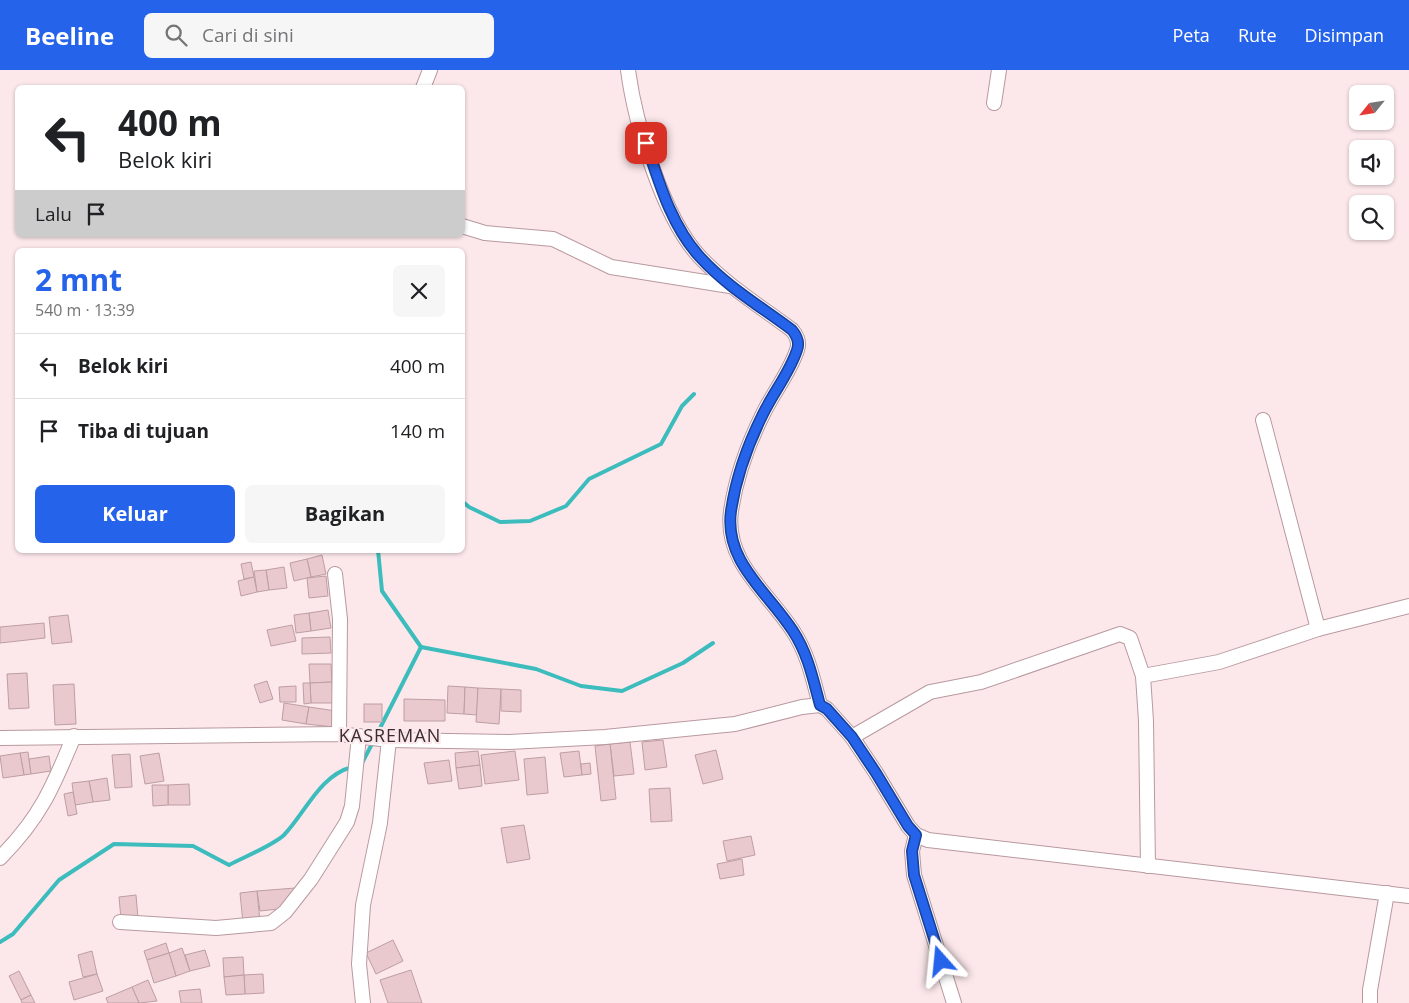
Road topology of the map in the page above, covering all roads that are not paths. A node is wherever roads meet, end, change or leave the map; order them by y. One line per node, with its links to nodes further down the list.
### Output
1 (430, 70): 4 (street)
2 (628, 70): 7 (street)
3 (999, 70): 5 (street)
4 (424, 85)
5 (994, 103)
6 (465, 227): 7 (street)
7 (730, 286): 13 (street)
8 (1263, 420): 11 (street)
9 (335, 574): 14 (street)
10 (1409, 606): 11 (street)
11 (1318, 629): 12 (street)
12 (1143, 676): 17 (street); 22 (street)
13 (820, 705): 17 (street); 19 (street)
14 (339, 734): 15 (street); 16 (street)
15 (74, 736): 18 (street); 21 (street)
16 (362, 736): 19 (street); 25 (street)
17 (852, 737): 20 (street)
18 (0, 738)
19 (385, 739): 26 (street)
20 (916, 835): 22 (street); 27 (street)
21 (0, 858)
22 (1148, 866): 23 (street)
23 (1387, 893): 24 (street); 28 (street)
24 (1409, 896)
25 (120, 922)
26 (363, 1003)
27 (954, 1003)
28 (1370, 1003)

